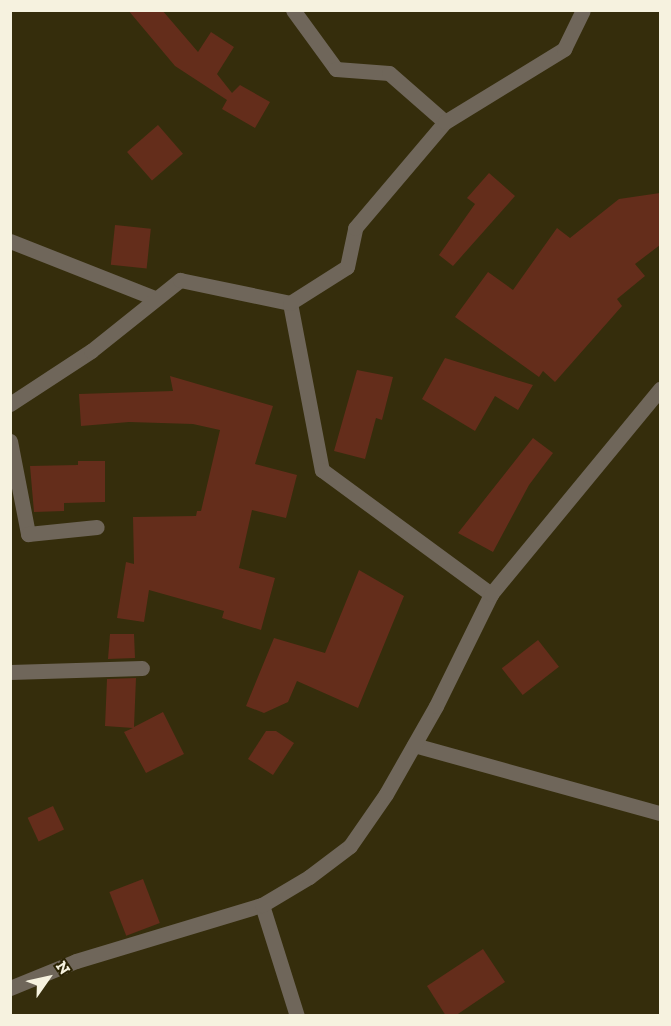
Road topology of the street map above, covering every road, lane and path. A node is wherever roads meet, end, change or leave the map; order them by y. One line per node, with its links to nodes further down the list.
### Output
1 (293, 10): 3 (street)
2 (584, 10): 3 (street)
3 (445, 122): 6 (street)
4 (10, 241): 5 (street)
5 (154, 298): 6 (street); 8 (street)
6 (290, 303): 11 (street)
7 (660, 389): 11 (street)
8 (10, 404)
9 (10, 441): 10 (street)
10 (97, 527)
11 (491, 594): 14 (street)
12 (142, 668): 13 (street)
13 (10, 672)
14 (414, 745): 15 (street); 16 (street)
15 (660, 813)
16 (262, 905): 17 (street); 18 (street)
17 (10, 988)
18 (297, 1016)

